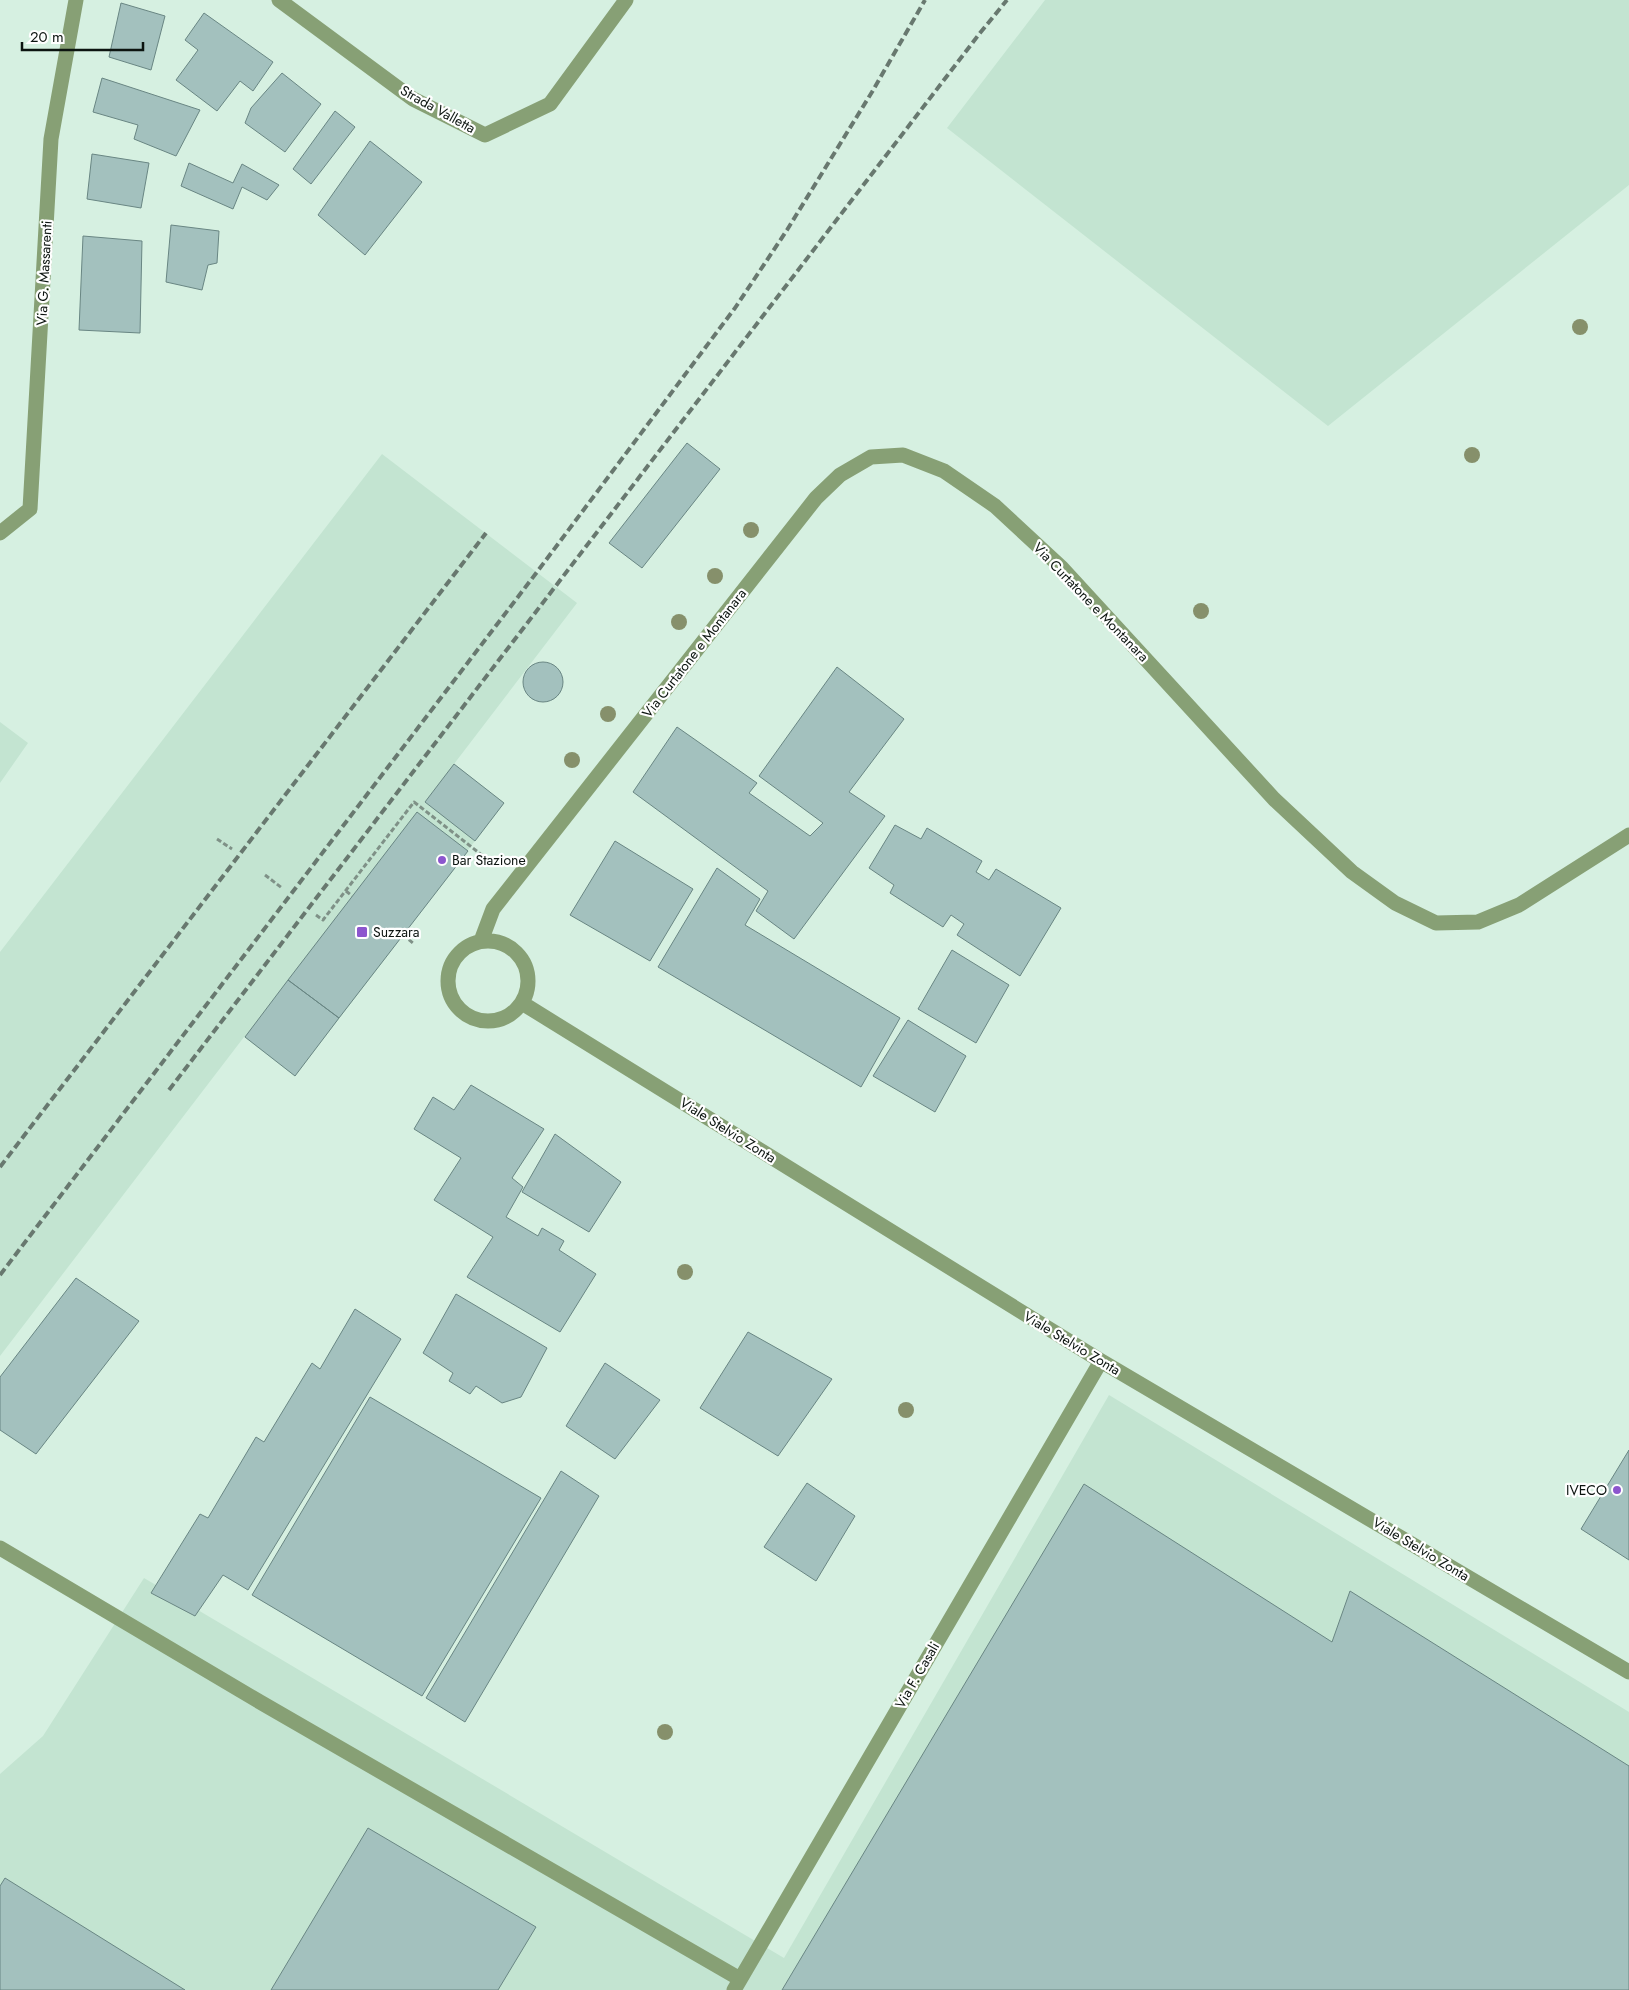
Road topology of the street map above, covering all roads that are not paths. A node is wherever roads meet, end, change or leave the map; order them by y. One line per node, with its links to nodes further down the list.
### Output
1 (76, 0): 4 (street, Via G. Massarenti)
2 (279, 0): 3 (street, Strada Valletta)
3 (626, 0)
4 (0, 533)
5 (1629, 834): 6 (street, Via Curtatone e Montanara)
6 (481, 941): 7 (street); 7 (street)
7 (522, 1003): 8 (street, Viale Stelvio Zonta)
8 (1101, 1361): 10 (street, Viale Stelvio Zonta); 11 (street, Via F. Casali)
9 (0, 1548): 11 (street)
10 (1629, 1672)
11 (737, 1985)

